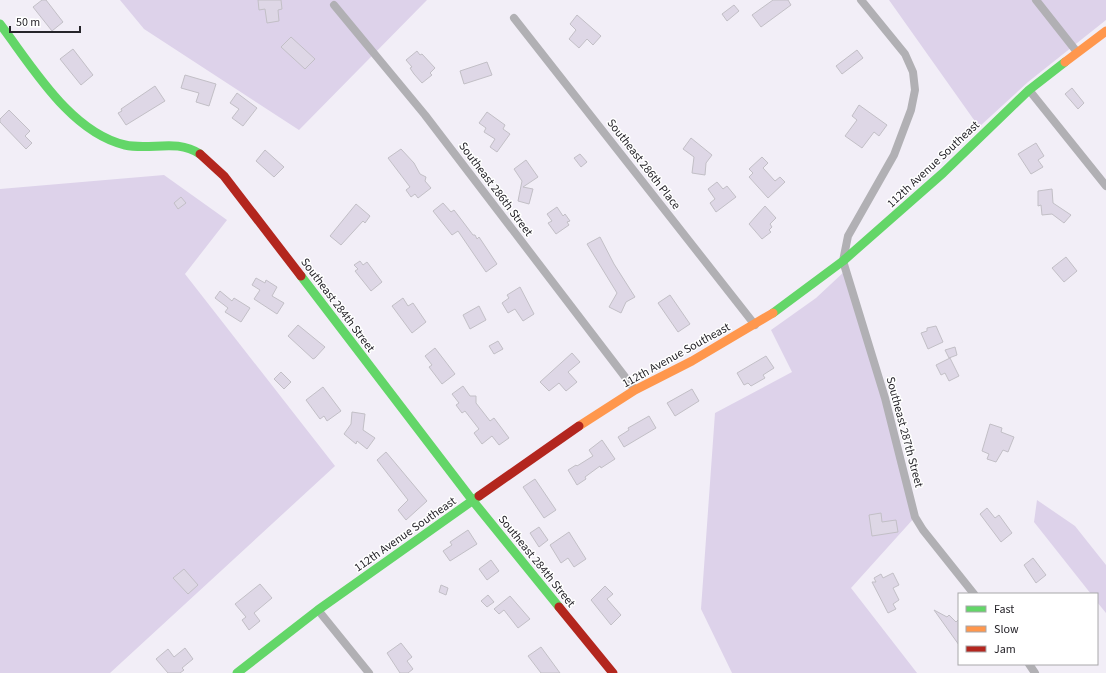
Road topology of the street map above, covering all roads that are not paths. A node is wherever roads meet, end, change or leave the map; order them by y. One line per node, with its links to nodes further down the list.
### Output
1 (861, 0): 10 (street)
2 (1036, 0): 7 (street)
3 (334, 5): 12 (street, Southeast 286th Street)
4 (514, 18): 11 (street, Southeast 286th Place)
5 (0, 24): 13 (street, Southeast 284th Street)
6 (1106, 31): 7 (street, 112th Avenue Southeast)
7 (1077, 52): 8 (street, 112th Avenue Southeast)
8 (1029, 90): 9 (street); 10 (street, 112th Avenue Southeast)
9 (1106, 186)
10 (844, 261): 11 (street, 112th Avenue Southeast); 14 (street, Southeast 287th Street)
11 (755, 325): 12 (street, 112th Avenue Southeast)
12 (635, 390): 13 (street, 112th Avenue Southeast)
13 (473, 501): 15 (street, 112th Avenue Southeast); 18 (street, Southeast 284th Street)
14 (973, 593)
15 (318, 610): 16 (street, 112th Avenue Southeast); 17 (street)
16 (237, 673)
17 (368, 673)
18 (613, 673)

